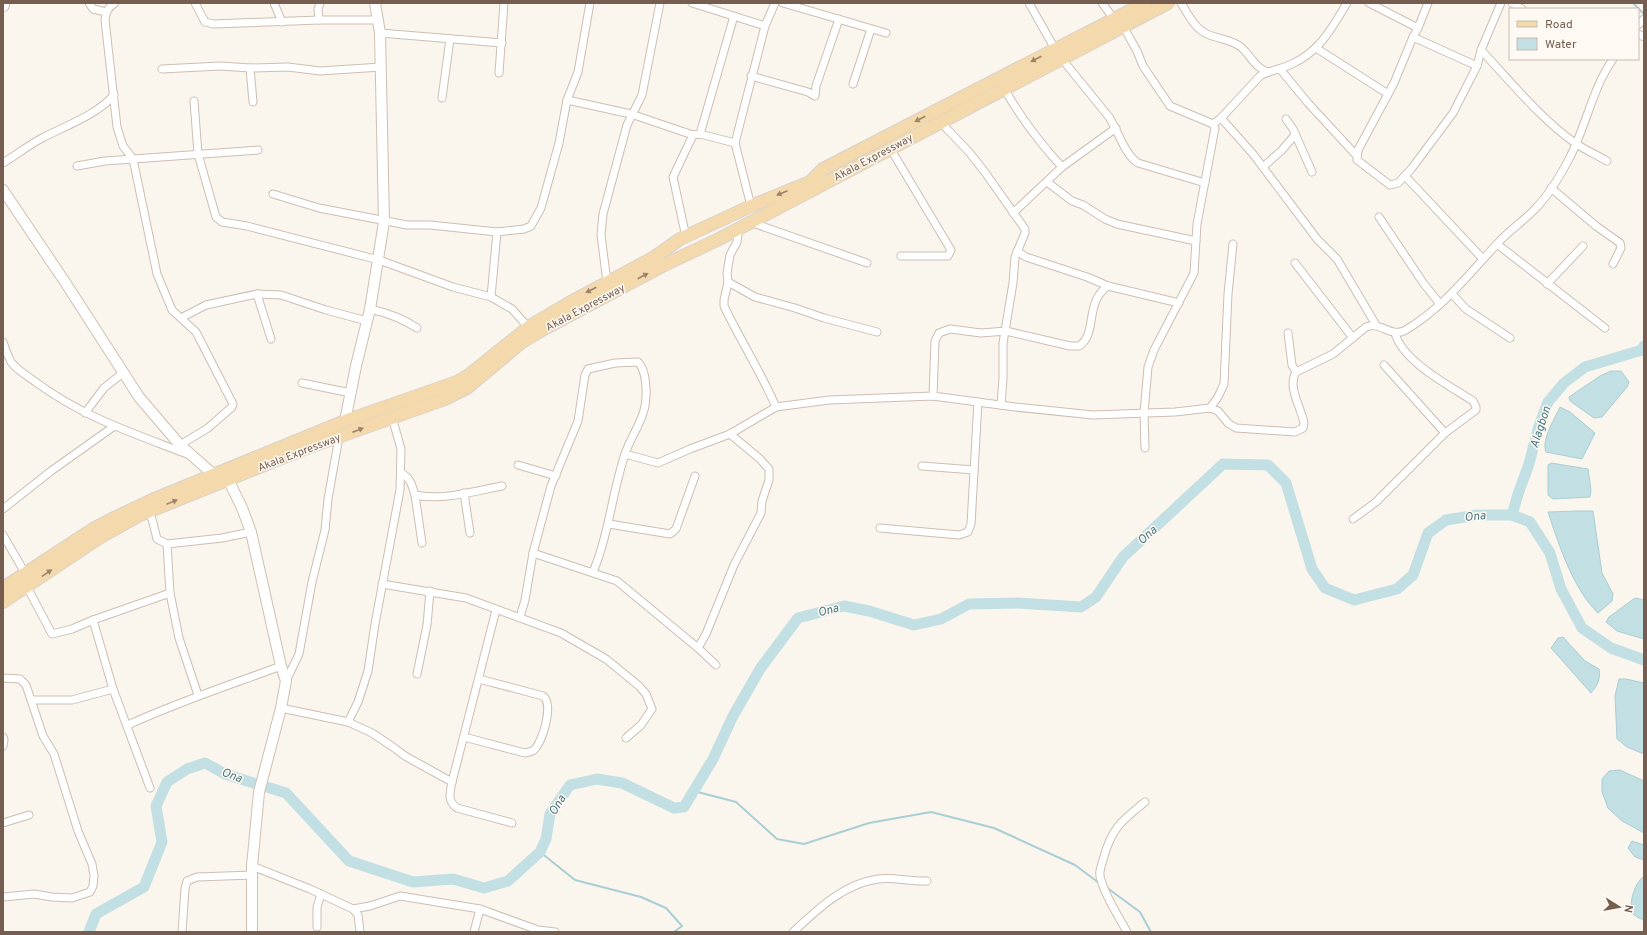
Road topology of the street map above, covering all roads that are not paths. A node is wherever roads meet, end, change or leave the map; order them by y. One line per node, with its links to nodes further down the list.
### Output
1 (6, 3): 23 (street)
2 (89, 3): 24 (street)
3 (115, 3): 24 (street)
4 (194, 3): 29 (street)
5 (274, 3): 29 (street)
6 (320, 3): 27 (street)
7 (375, 3): 28 (street)
8 (504, 3): 38 (street)
9 (590, 3): 56 (street)
10 (660, 3): 59 (street)
11 (692, 3): 25 (street)
12 (775, 3): 31 (street)
13 (783, 3): 26 (street)
14 (1029, 3): 41 (street)
15 (1102, 3): 30 (street)
16 (1145, 3): 30 (main road, Akala Expressway)
17 (1168, 3): 30 (main road, Akala Expressway)
18 (1181, 3): 48 (street)
19 (1347, 3): 39 (street)
20 (1369, 3): 32 (street)
21 (1428, 3): 32 (street)
22 (1502, 3): 40 (street)
23 (3, 8)
24 (106, 12): 54 (street)
25 (734, 16): 31 (street); 65 (street)
26 (839, 19): 33 (street); 50 (street)
27 (319, 20): 28 (street); 29 (street)
28 (378, 20): 34 (street)
29 (282, 22)
30 (1118, 22): 41 (main road, Akala Expressway); 63 (street)
31 (765, 26): 50 (street)
32 (1418, 28): 36 (street)
33 (871, 29): 35 (street); 51 (street)
34 (380, 33): 37 (street); 44 (street)
35 (886, 33)
36 (1413, 37): 43 (street); 53 (street)
37 (450, 39): 38 (street); 55 (street)
38 (502, 43): 49 (street)
39 (1316, 48): 46 (street); 53 (street)
40 (1481, 50): 43 (street); 68 (street)
41 (1058, 54): 52 (main road, Akala Expressway); 64 (street); 86 (main road, Akala Expressway, one-way to 86)
42 (1610, 60): 68 (street)
43 (1477, 66): 80 (street)
44 (381, 67): 45 (street); 89 (street)
45 (250, 68): 47 (street); 58 (street)
46 (1280, 69): 48 (street); 72 (street)
47 (162, 70)
48 (1268, 72): 60 (street)
49 (499, 73)
50 (751, 76): 67 (street)
51 (853, 84)
52 (1004, 88): 62 (main road, Akala Expressway); 77 (street)
53 (1388, 94): 72 (street)
54 (114, 95): 73 (street); 75 (street)
55 (442, 98)
56 (567, 100): 59 (street); 93 (street)
57 (194, 101): 71 (street)
58 (253, 102)
59 (631, 116): 65 (street); 108 (street)
60 (1221, 118): 63 (street); 78 (street)
61 (1286, 119): 66 (street)
62 (942, 121): 69 (main road, Akala Expressway); 87 (street)
63 (1213, 124): 82 (street)
64 (1116, 128): 77 (street); 82 (street)
65 (696, 134): 67 (street); 94 (street)
66 (1296, 135): 78 (street); 79 (street)
67 (735, 143): 86 (street)
68 (1576, 144): 74 (street); 83 (street)
69 (890, 148): 90 (main road, Akala Expressway); 102 (street)
70 (258, 150): 71 (street)
71 (198, 154): 73 (street); 104 (street)
72 (1356, 155): 80 (street)
73 (133, 158): 76 (street); 118 (street)
74 (1607, 161)
75 (3, 163)
76 (77, 166)
77 (1062, 167): 81 (street)
78 (1263, 167): 120 (street)
79 (1312, 172)
80 (1405, 176): 103 (street)
81 (1047, 182): 87 (street); 96 (street)
82 (1205, 183): 96 (street)
83 (1551, 188): 98 (street); 107 (street)
84 (4, 192): 133 (street)
85 (273, 194): 89 (street)
86 (751, 206): 91 (main road, Akala Expressway)
87 (1013, 213): 101 (street)
88 (1379, 217): 116 (street)
89 (384, 222): 93 (street); 104 (street)
90 (749, 222): 92 (main road, Akala Expressway); 105 (street)
91 (711, 225): 94 (main road, Akala Expressway); 95 (main road)
92 (735, 230): 95 (main road, Akala Expressway); 109 (street)
93 (497, 232): 114 (street)
94 (683, 238): 100 (main road); 108 (main road, Akala Expressway)
95 (717, 240): 100 (main road, Akala Expressway)
96 (1196, 241): 115 (street)
97 (1233, 244): 141 (street)
98 (1497, 244): 103 (street); 110 (street)
99 (1583, 246): 110 (street)
100 (696, 250): 144 (main road, Akala Expressway, one-way to 100)
101 (1017, 251): 111 (street); 124 (street)
102 (901, 256)
103 (1484, 259): 113 (street)
104 (379, 260): 114 (street); 117 (street)
105 (867, 263)
106 (1295, 263): 128 (street)
107 (1613, 264)
108 (607, 282): 122 (main road, Akala Expressway, one-way to 122)
109 (728, 282): 125 (street); 140 (street)
110 (1547, 284): 123 (street)
111 (1108, 286): 115 (street); 124 (street)
112 (258, 294): 118 (street); 119 (street); 130 (street)
113 (1452, 294): 116 (street); 129 (street)
114 (491, 297): 122 (street)
115 (1179, 303): 143 (street)
116 (1440, 304): 127 (street)
117 (370, 308): 119 (street); 121 (street)
118 (181, 318): 150 (street)
119 (367, 321): 136 (street)
120 (1376, 325): 127 (street); 128 (street)
121 (417, 328)
122 (528, 328): 145 (main road, Akala Expressway)
123 (1605, 328)
124 (1006, 331): 137 (street); 139 (street)
125 (878, 332)
126 (1288, 333): 134 (street)
127 (1395, 333): 147 (street)
128 (1353, 338): 134 (street)
129 (1510, 338)
130 (271, 339)
131 (3, 342): 142 (street)
132 (1384, 365): 147 (street)
133 (124, 372): 142 (street); 150 (street)
134 (1296, 372): 141 (street)
135 (302, 383): 136 (street)
136 (351, 393): 145 (street)
137 (933, 396): 138 (street); 140 (street)
138 (978, 402): 139 (street); 156 (street)
139 (1001, 405): 143 (street)
140 (776, 406): 148 (street)
141 (1210, 408): 143 (street)
142 (85, 413): 146 (street)
143 (1144, 413): 151 (street)
144 (392, 417): 149 (main road, Akala Expressway, one-way to 144); 157 (street)
145 (345, 421): 158 (main road, Akala Expressway)
146 (114, 426): 152 (street); 165 (street)
147 (1445, 433): 167 (street)
148 (730, 434): 153 (street); 188 (street)
149 (339, 437): 161 (main road, Akala Expressway); 194 (street)
150 (180, 445): 152 (street)
151 (1145, 448)
152 (189, 454): 158 (street)
153 (625, 454): 159 (street); 168 (street)
154 (518, 465): 159 (street)
155 (922, 466): 156 (street)
156 (974, 470): 169 (street)
157 (401, 473): 164 (street); 179 (street)
158 (213, 474): 172 (main road, Akala Expressway)
159 (556, 476): 176 (street)
160 (695, 476): 168 (street)
161 (228, 479): 166 (main road, Akala Expressway, one-way to 161); 170 (street)
162 (502, 486): 163 (street)
163 (464, 492): 164 (street); 171 (street)
164 (416, 495): 174 (street)
165 (3, 509)
166 (150, 511): 172 (main road, Akala Expressway); 175 (street)
167 (1353, 519)
168 (609, 524): 177 (street)
169 (880, 528)
170 (251, 532): 175 (street); 190 (street)
171 (470, 532)
172 (96, 534): 178 (main road, Akala Expressway); 180 (main road, Akala Expressway, one-way to 172)
173 (3, 535): 178 (street)
174 (422, 543)
175 (167, 544): 183 (street)
176 (533, 553): 177 (street); 186 (street)
177 (593, 572): 188 (street)
178 (25, 573): 181 (main road, Akala Expressway)
179 (382, 584): 182 (street); 199 (street)
180 (27, 587): 184 (main road, Akala Expressway); 187 (street)
181 (3, 588)
182 (430, 591): 185 (street); 191 (street)
183 (170, 593): 187 (street); 196 (street)
184 (3, 602)
185 (496, 610): 186 (street); 193 (street)
186 (520, 617): 203 (street)
187 (93, 620): 195 (street)
188 (698, 648): 189 (street)
189 (716, 665)
190 (281, 666): 194 (street); 196 (street)
191 (416, 674)
192 (3, 678): 197 (street)
193 (479, 679): 202 (street); 202 (street)
194 (286, 681): 198 (street)
195 (113, 689): 197 (street); 200 (street)
196 (198, 695): 200 (street)
197 (32, 700): 214 (street)
198 (281, 708): 199 (street); 211 (street)
199 (348, 722): 205 (street)
200 (128, 725): 206 (street)
201 (3, 736): 204 (street)
202 (464, 737): 205 (street)
203 (626, 738)
204 (3, 746)
205 (452, 782): 210 (street)
206 (150, 788)
207 (1145, 802): 225 (street)
208 (29, 815): 209 (street)
209 (3, 823)
210 (512, 823)
211 (253, 871): 213 (street); 219 (street); 220 (street)
212 (927, 881): 224 (street)
213 (321, 894): 215 (street); 217 (street)
214 (3, 897)
215 (353, 909): 216 (street); 221 (street)
216 (480, 909): 218 (street); 222 (street)
217 (318, 927)
218 (537, 931): 223 (street)
219 (182, 932)
220 (252, 932)
221 (360, 932)
222 (474, 932)
223 (555, 932)
224 (793, 932)
225 (1127, 932)

